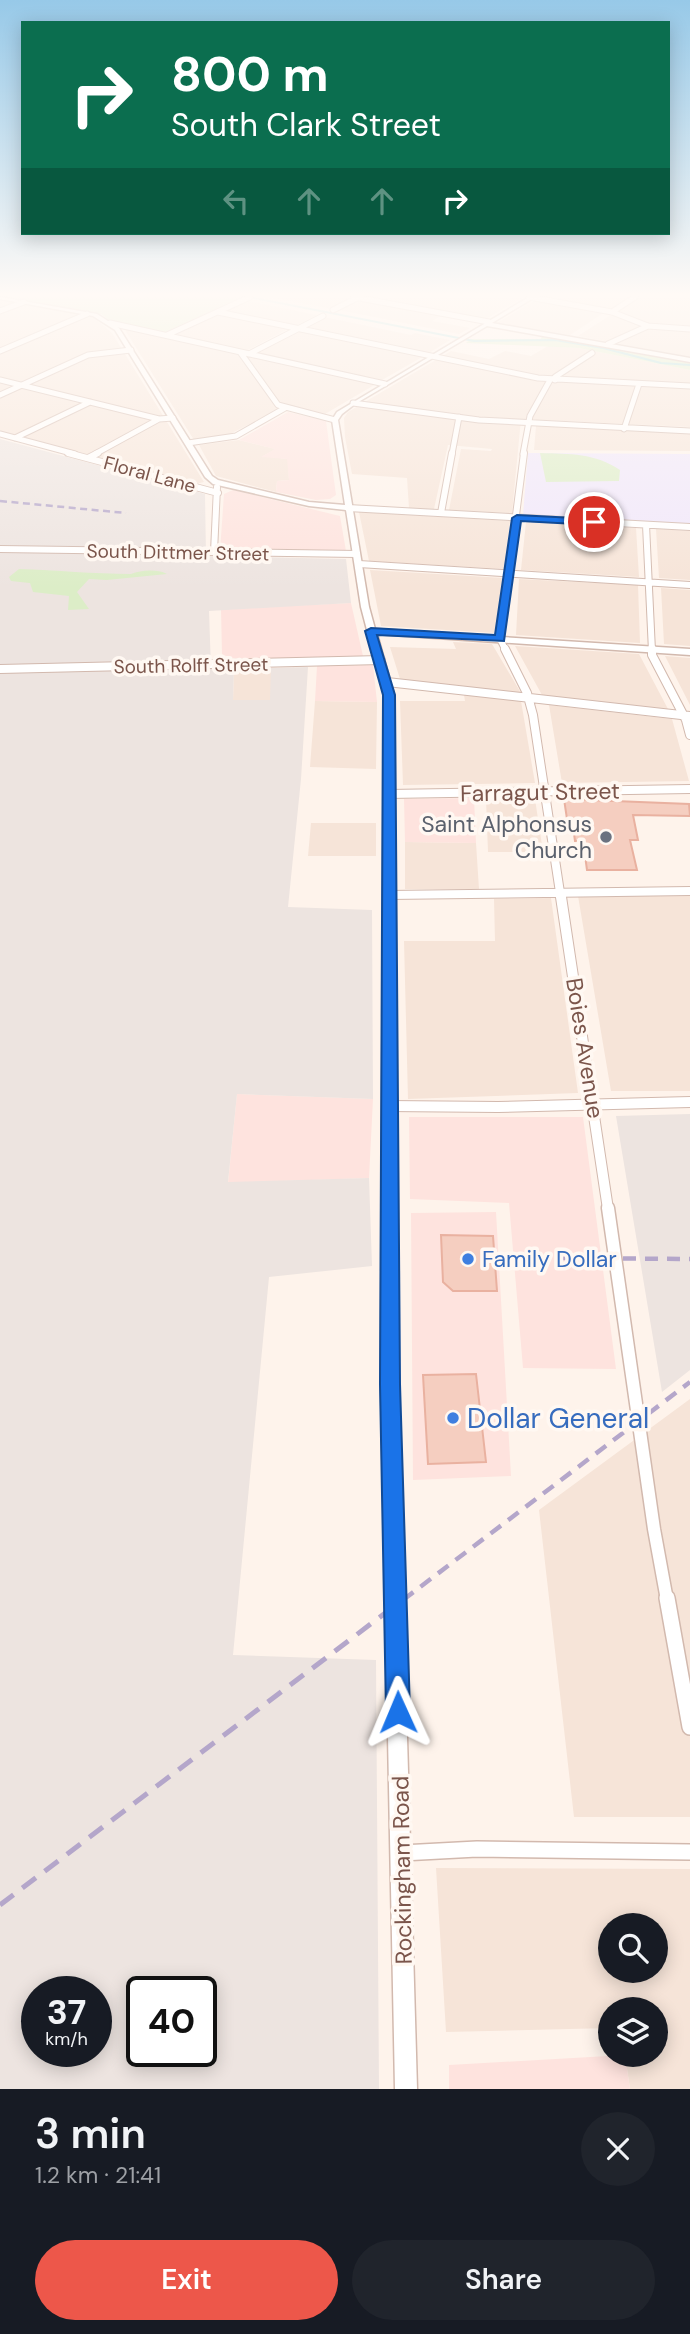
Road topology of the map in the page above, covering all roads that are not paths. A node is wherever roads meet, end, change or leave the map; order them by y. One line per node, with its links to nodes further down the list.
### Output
1 (60, 394): 7 (street)
2 (158, 394): 11 (street)
3 (270, 394): 9 (street)
4 (367, 394): 8 (street)
5 (545, 394): 14 (street)
6 (636, 394): 15 (street)
7 (90, 402): 12 (street); 18 (street)
8 (353, 403): 10 (street); 13 (street)
9 (285, 408): 13 (street); 19 (street)
10 (459, 417): 14 (street); 24 (street)
11 (173, 418): 12 (street); 19 (street)
12 (159, 419): 20 (street)
13 (335, 420): 23 (street, Rockingham Road)
14 (528, 424): 15 (street); 25 (street)
15 (624, 429): 16 (street)
16 (690, 432)
17 (0, 434): 18 (street, Floral Lane)
18 (15, 438): 20 (street, Floral Lane)
19 (188, 443): 21 (street)
20 (88, 458): 22 (street, Floral Lane)
21 (216, 482): 22 (street); 23 (street)
22 (218, 493): 29 (street)
23 (348, 508): 24 (street); 30 (street, Rockingham Road)
24 (441, 513): 25 (street)
25 (517, 518): 26 (street); 31 (street)
26 (646, 525): 27 (street); 32 (street)
27 (690, 527)
28 (0, 550): 29 (street, South Dittmer Street)
29 (214, 552): 30 (street, South Dittmer Street)
30 (358, 559): 31 (street, South Dittmer Street); 34 (street, Rockingham Road)
31 (510, 575): 32 (street, South Dittmer Street); 35 (street)
32 (648, 582): 33 (street, South Dittmer Street); 36 (street)
33 (690, 585)
34 (371, 631): 35 (street); 38 (street, Rockingham Road)
35 (500, 639): 36 (street); 41 (street, Boies Avenue)
36 (652, 649): 37 (street); 42 (street)
37 (690, 652)
38 (381, 660): 39 (street, South Rolff Street); 40 (street, Rockingham Road)
39 (0, 668)
40 (387, 682): 41 (street); 46 (street, Rockingham Road)
41 (529, 700): 42 (street); 45 (street, Boies Avenue)
42 (686, 716): 43 (street)
43 (690, 735)
44 (690, 789): 45 (street, Farragut Street)
45 (545, 792): 46 (street, Farragut Street); 48 (street, Boies Avenue)
46 (389, 794): 49 (street, Rockingham Road)
47 (690, 891): 48 (street)
48 (561, 892): 49 (street); 51 (street, Boies Avenue)
49 (389, 895): 52 (street, Rockingham Road)
50 (690, 1102): 51 (street)
51 (593, 1104): 52 (street); 53 (street, Boies Avenue)
52 (388, 1106): 55 (street, Rockingham Road)
53 (690, 1727)
54 (690, 1852): 55 (street)
55 (402, 1853): 56 (street, Rockingham Road)
56 (407, 2089)

